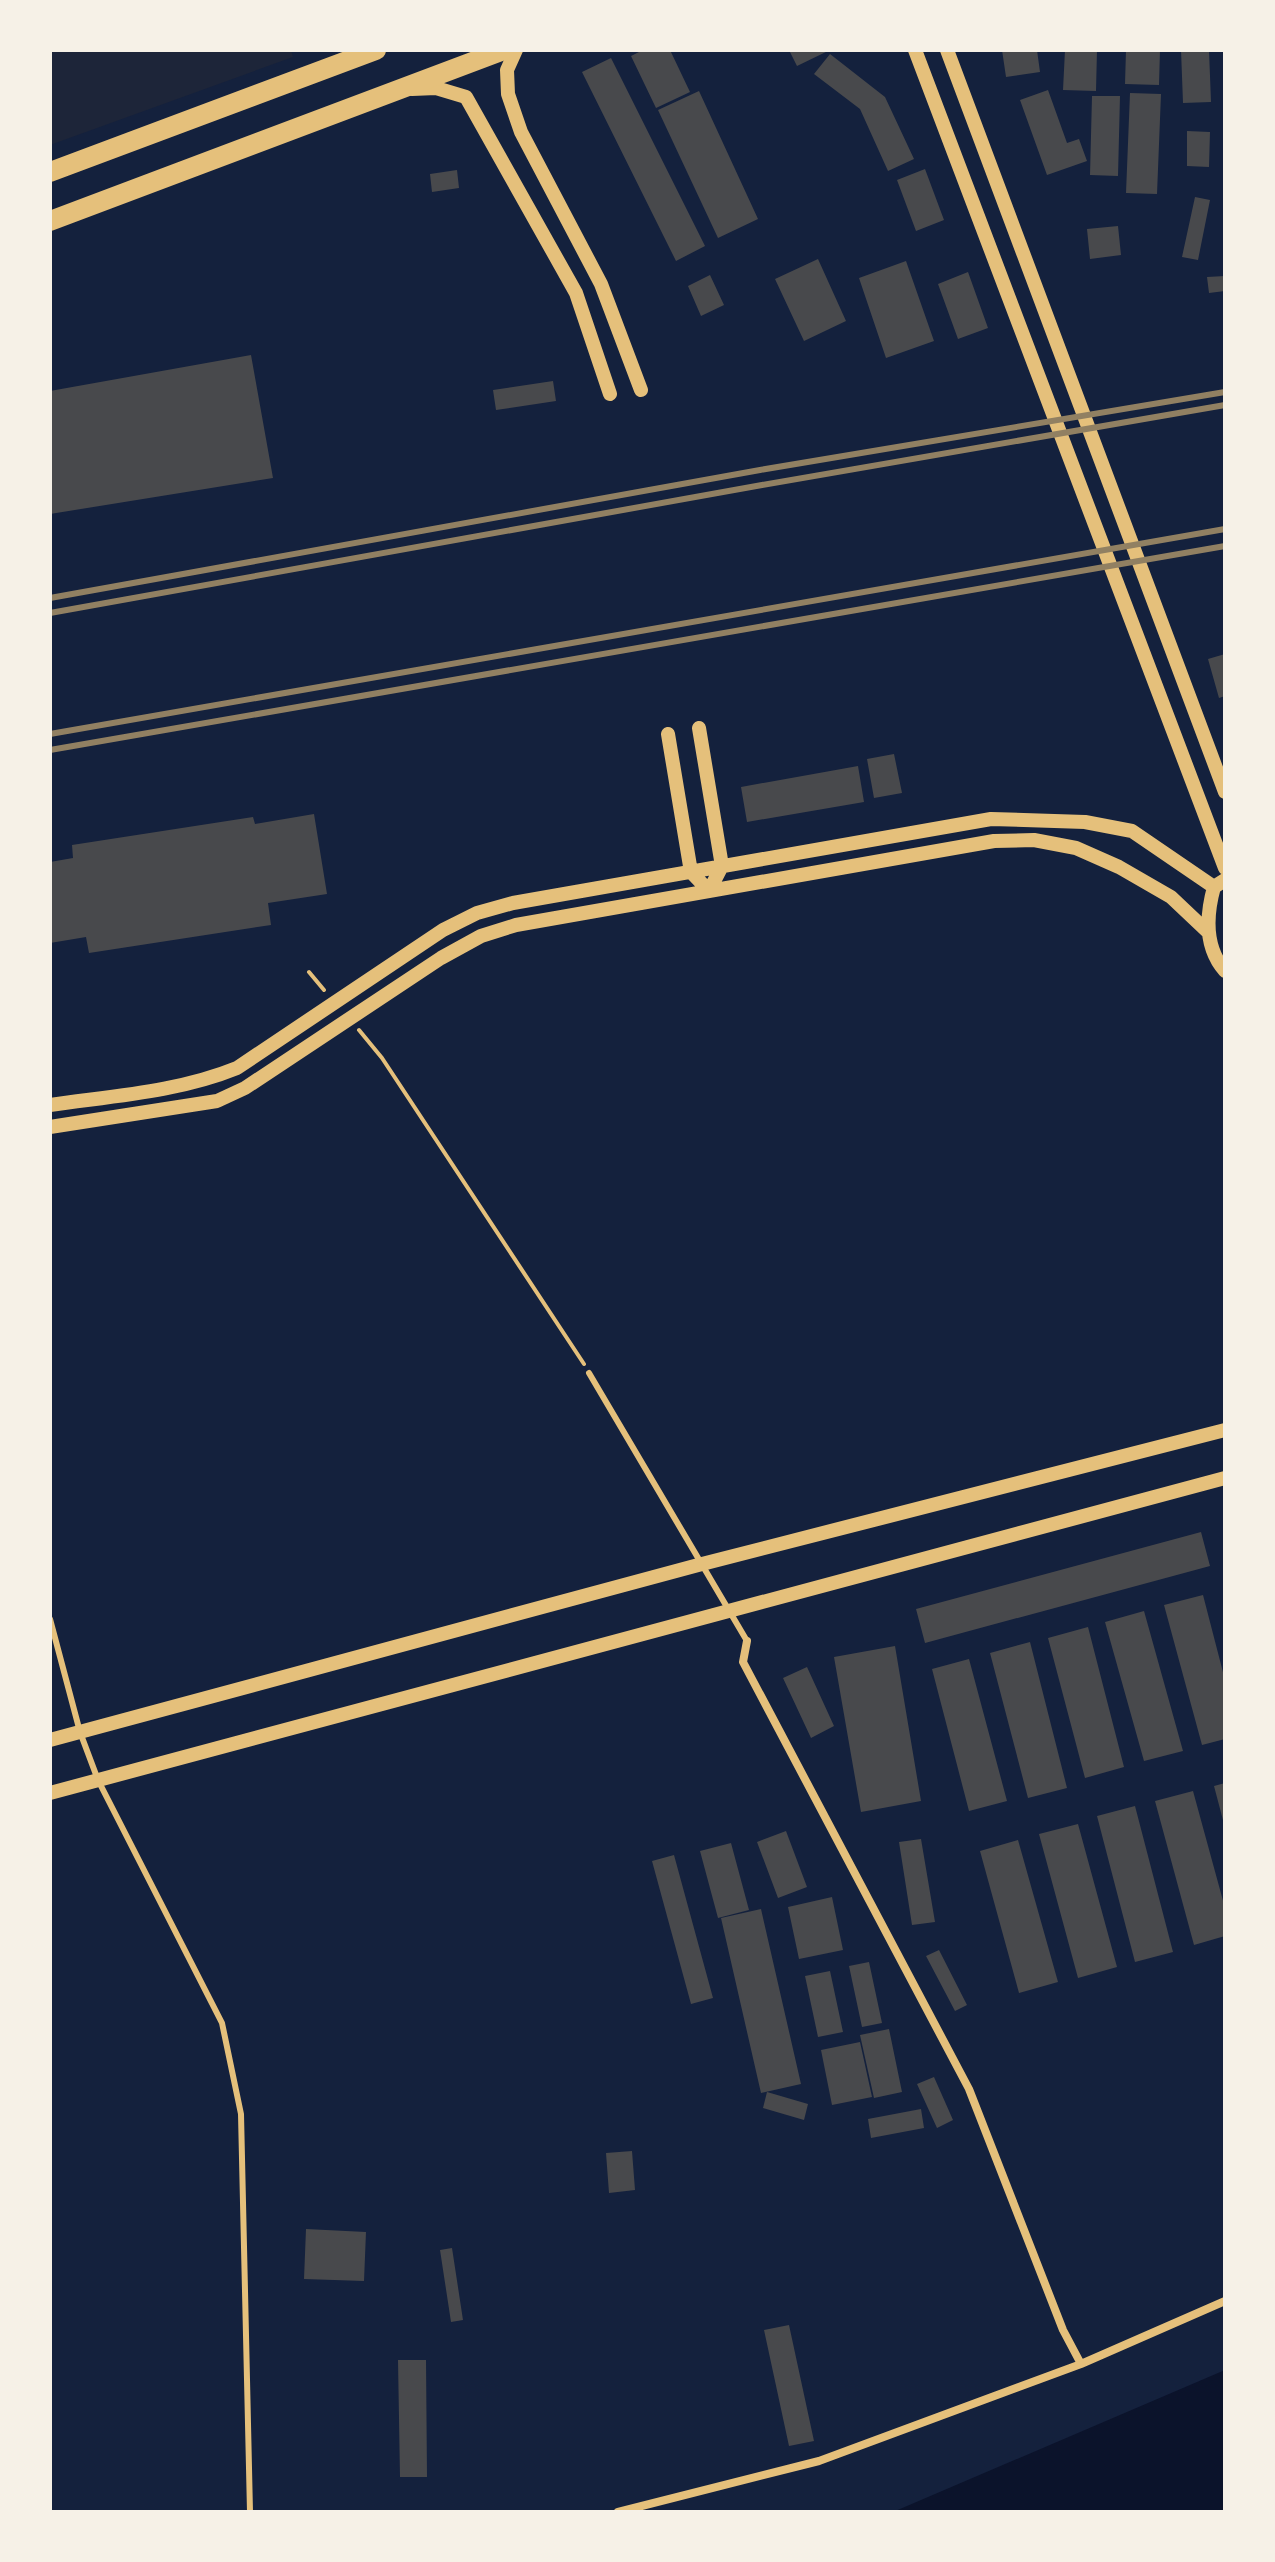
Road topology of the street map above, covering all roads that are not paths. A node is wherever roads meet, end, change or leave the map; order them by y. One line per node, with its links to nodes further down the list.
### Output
1 (376, 50): 7 (main road)
2 (504, 50): 6 (main road)
3 (516, 50): 9 (street)
4 (915, 50): 15 (street)
5 (947, 50): 13 (street)
6 (400, 90): 8 (main road); 10 (street)
7 (50, 172)
8 (50, 221)
9 (641, 390)
10 (610, 394)
11 (699, 728): 14 (street)
12 (668, 734): 16 (street)
13 (1225, 792)
14 (722, 866): 16 (street); 17 (street); 18 (street)
15 (1225, 868)
16 (691, 872): 18 (street); 21 (street)
17 (1219, 884): 19 (street)
18 (709, 891): 19 (street); 22 (street)
19 (1208, 932): 20 (street)
20 (1225, 971)
21 (50, 1105)
22 (50, 1127)
23 (589, 1373): 26 (lane)
24 (1225, 1430): 26 (street)
25 (1225, 1478): 27 (street)
26 (702, 1564): 27 (lane); 30 (street)
27 (730, 1612): 29 (lane); 32 (street)
28 (50, 1619): 30 (lane)
29 (747, 1641): 35 (street)
30 (80, 1732): 31 (street); 32 (lane)
31 (50, 1740)
32 (98, 1780): 33 (street); 36 (lane)
33 (50, 1793)
34 (1225, 2301): 35 (street)
35 (1081, 2364): 37 (street)
36 (250, 2512)
37 (618, 2512)

